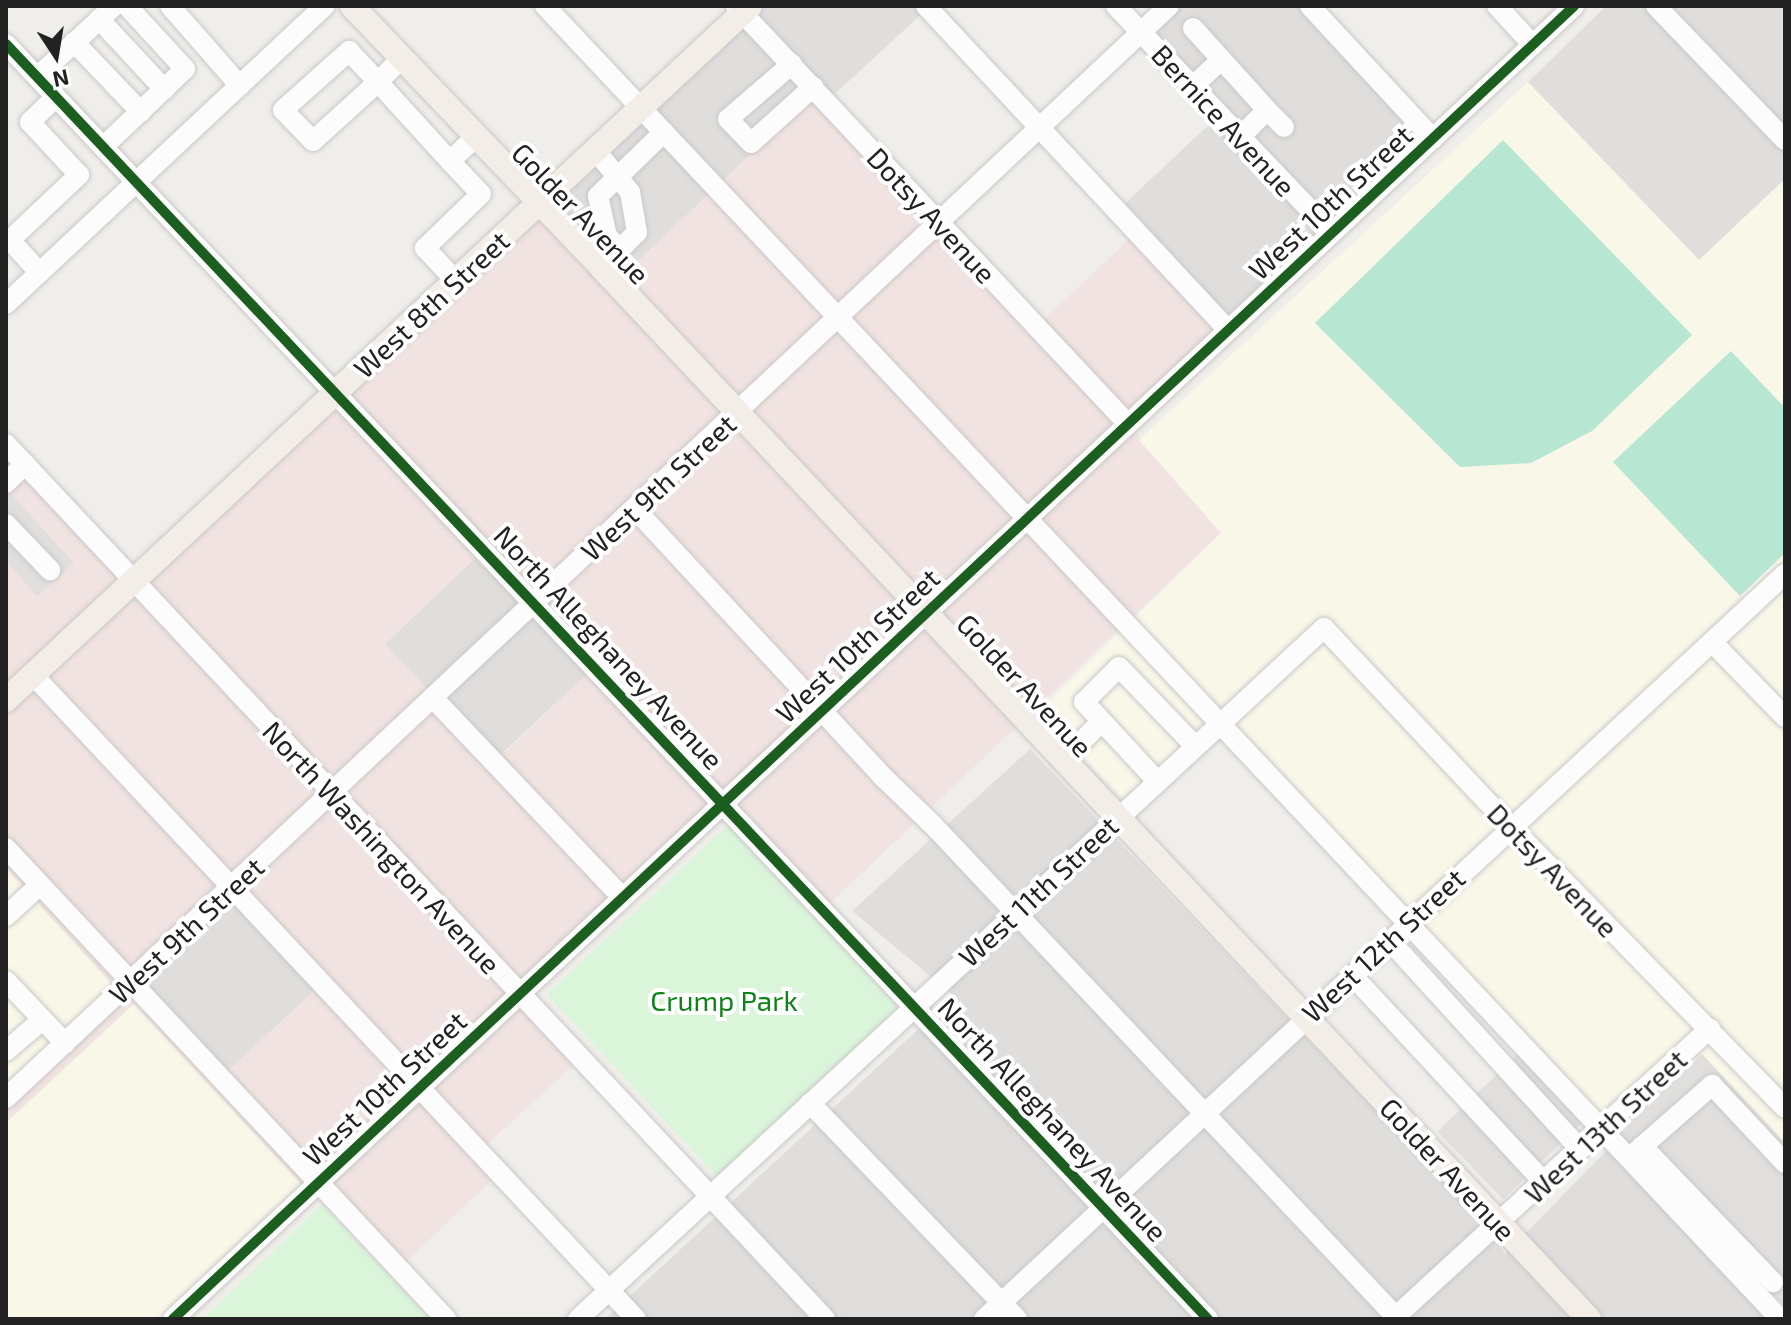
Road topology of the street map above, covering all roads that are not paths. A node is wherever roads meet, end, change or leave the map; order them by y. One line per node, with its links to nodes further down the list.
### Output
1 (127, 6): 28 (street)
2 (170, 6): 25 (street)
3 (324, 6): 25 (street)
4 (352, 6): 20 (main road, Golder Avenue)
5 (545, 6): 30 (street)
6 (926, 6): 33 (street)
7 (1116, 6): 16 (street, Bernice Avenue)
8 (1169, 6): 16 (street, West 9th Street)
9 (1310, 6): 38 (street)
10 (1497, 6): 19 (street)
11 (1574, 6): 19 (street, West 10th Street)
12 (1656, 6): 39 (street)
13 (743, 8): 22 (street, Dotsy Avenue); 30 (main road, West 8th Street)
14 (106, 13): 17 (street); 28 (street)
15 (1193, 28): 21 (street)
16 (1141, 33): 27 (street, Bernice Avenue); 33 (street, West 9th Street)
17 (74, 42): 23 (street); 32 (street)
18 (6, 44): 23 (street, North Alleghaney Avenue)
19 (1533, 45): 38 (street, West 10th Street)
20 (401, 59): 24 (street); 36 (main road, Golder Avenue)
21 (1221, 60): 27 (street); 31 (street)
22 (792, 64): 26 (street, Dotsy Avenue); 26 (street)
23 (37, 77): 29 (street, North Alleghaney Avenue)
24 (378, 82): 24 (street); 42 (street)
25 (240, 86): 44 (street)
26 (813, 87): 46 (street, Dotsy Avenue)
27 (1192, 87): 37 (street, Bernice Avenue)
28 (164, 89): 32 (street)
29 (56, 97): 40 (street, North Alleghaney Avenue); 48 (street)
30 (641, 108): 35 (street); 41 (main road, West 8th Street)
31 (1267, 110): 34 (street); 37 (street)
32 (141, 112): 40 (street)
33 (1041, 127): 46 (street, West 9th Street); 55 (street)
34 (1284, 127)
35 (664, 132): 43 (street); 54 (street)
36 (476, 137): 42 (street); 45 (main road, Golder Avenue)
37 (1240, 137): 47 (street, Bernice Avenue)
38 (1433, 139): 47 (street, West 10th Street)
39 (1785, 140)
40 (103, 147): 44 (street, North Alleghaney Avenue)
41 (596, 151): 43 (street); 45 (main road, West 8th Street)
42 (450, 161): 52 (street)
43 (619, 177): 49 (street); 49 (street)
44 (136, 183): 51 (street); 56 (street, North Alleghaney Avenue)
45 (540, 204): 50 (main road, Golder Avenue); 52 (main road, West 8th Street)
46 (939, 222): 54 (street, West 9th Street); 58 (street, Dotsy Avenue)
47 (1332, 233): 55 (street, West 10th Street)
48 (8, 238): 51 (street)
49 (620, 249): 50 (street)
50 (602, 268): 57 (main road, Golder Avenue)
51 (39, 272): 53 (street)
52 (456, 281): 56 (main road, West 8th Street)
53 (6, 304)
54 (839, 317): 57 (street, West 9th Street); 63 (street)
55 (1228, 330): 58 (street, West 10th Street)
56 (336, 392): 67 (main road, West 8th Street); 68 (street, North Alleghaney Avenue)
57 (736, 413): 62 (street, West 9th Street); 69 (main road, Golder Avenue)
58 (1128, 424): 63 (street, West 10th Street)
59 (6, 444): 60 (street, North Washington Avenue)
60 (25, 464): 61 (street); 67 (street, North Washington Avenue)
61 (6, 483)
62 (635, 509): 68 (street, West 9th Street); 75 (street)
63 (1028, 518): 69 (street, West 10th Street); 78 (street)
64 (6, 524): 65 (street)
65 (50, 570)
66 (1785, 574): 71 (street, West 12th Street)
67 (134, 581): 72 (main road, West 8th Street); 82 (street, North Washington Avenue)
68 (535, 603): 73 (street, West 9th Street); 83 (street, North Alleghaney Avenue)
69 (925, 614): 75 (street, West 10th Street); 80 (main road, Golder Avenue)
70 (1324, 628): 78 (street, West 11th Street); 85 (street, Dotsy Avenue)
71 (1712, 642): 76 (street); 85 (street, West 12th Street)
72 (33, 675): 74 (main road, West 8th Street); 88 (street)
73 (433, 698): 82 (street, West 9th Street); 89 (street)
74 (6, 700)
75 (822, 710): 83 (street, West 10th Street); 90 (street)
76 (1785, 717)
77 (1101, 722): 79 (street); 80 (street); 81 (street)
78 (1218, 725): 79 (street, West 11th Street); 92 (street)
79 (1195, 746): 81 (street, West 11th Street)
80 (1063, 760): 84 (main road, Golder Avenue)
81 (1157, 781): 84 (street, West 11th Street)
82 (331, 795): 88 (street, West 9th Street); 97 (street, North Washington Avenue)
83 (723, 803): 89 (street, West 10th Street); 98 (street, North Alleghaney Avenue)
84 (1117, 817): 90 (street, West 11th Street); 99 (main road, Golder Avenue)
85 (1511, 827): 92 (street, West 12th Street); 101 (street, Dotsy Avenue)
86 (6, 848): 87 (street)
87 (40, 885): 91 (street); 96 (street)
88 (230, 889): 96 (street, West 9th Street); 104 (street)
89 (622, 897): 97 (street, West 10th Street)
90 (1013, 914): 98 (street, West 11th Street); 108 (street)
91 (6, 916)
92 (1407, 923): 93 (street, West 12th Street); 110 (street)
93 (1390, 941): 94 (street, West 12th Street); 111 (street)
94 (1352, 975): 99 (street, West 12th Street); 114 (street)
95 (6, 981): 100 (street)
96 (129, 983): 102 (street, West 9th Street); 115 (street)
97 (519, 994): 104 (street, West 10th Street); 116 (street, North Washington Avenue)
98 (914, 1006): 106 (street, West 11th Street); 117 (street, North Alleghaney Avenue)
99 (1305, 1017): 108 (street, West 12th Street); 118 (main road, Golder Avenue)
100 (42, 1020): 102 (street); 103 (street)
101 (1710, 1029): 107 (street, Dotsy Avenue); 110 (street, West 13th Street)
102 (65, 1043): 105 (street, West 9th Street)
103 (6, 1051)
104 (421, 1086): 115 (street, West 10th Street); 120 (street)
105 (6, 1098)
106 (810, 1103): 116 (street, West 11th Street); 121 (street)
107 (1781, 1103): 109 (street)
108 (1202, 1113): 117 (street, West 12th Street); 122 (street)
109 (1749, 1124): 112 (street); 113 (street)
110 (1602, 1129): 111 (street, West 13th Street); 112 (street)
111 (1580, 1149): 114 (street, West 13th Street)
112 (1635, 1152): 119 (street)
113 (1785, 1163)
114 (1544, 1182): 118 (street, West 13th Street)
115 (318, 1183): 123 (street, West 10th Street); 124 (street)
116 (709, 1197): 120 (street, West 11th Street); 127 (street, North Washington Avenue)
117 (1103, 1207): 121 (street, West 12th Street); 130 (street, North Alleghaney Avenue)
118 (1499, 1223): 122 (street, West 13th Street); 131 (main road, Golder Avenue)
119 (1772, 1283): 132 (street)
120 (609, 1290): 125 (street, West 11th Street); 126 (street)
121 (1001, 1303): 128 (street, West 12th Street); 129 (street)
122 (1395, 1318)
123 (173, 1319)
124 (446, 1319)
125 (578, 1319)
126 (636, 1319)
127 (825, 1319)
128 (984, 1319)
129 (1017, 1319)
130 (1208, 1319)
131 (1589, 1319)
132 (1780, 1319)

